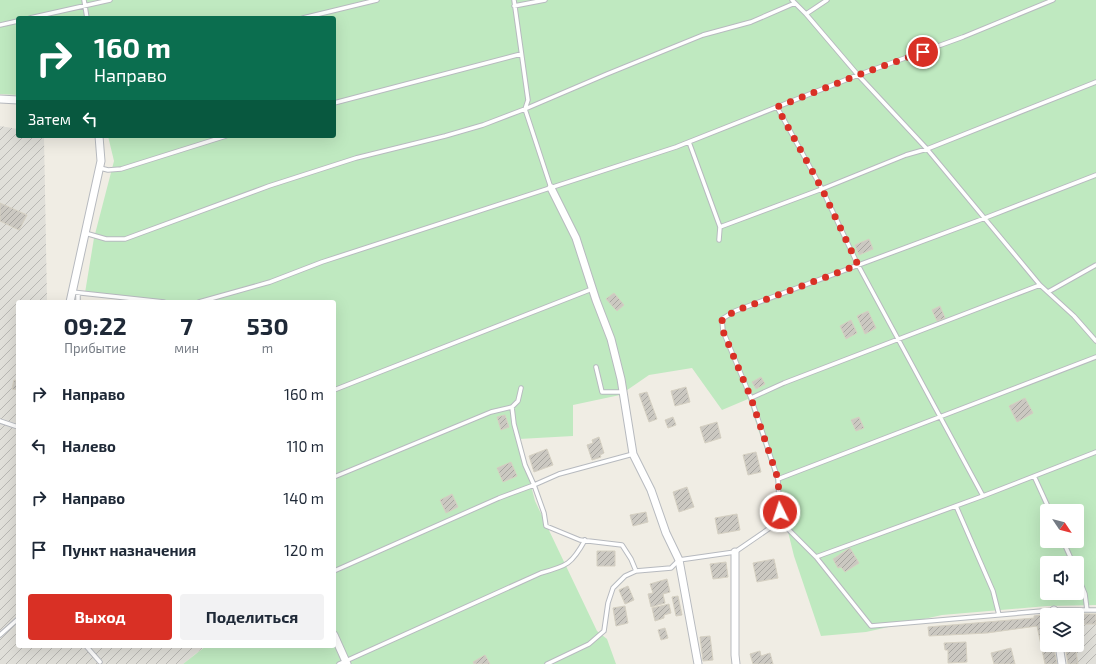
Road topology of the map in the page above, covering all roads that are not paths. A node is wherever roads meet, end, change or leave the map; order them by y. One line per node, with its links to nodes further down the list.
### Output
1 (84, 0): 9 (lane)
2 (110, 0): 9 (lane)
3 (377, 0): 14 (lane)
4 (514, 0): 10 (lane)
5 (545, 0): 10 (lane)
6 (827, 0): 11 (lane)
7 (1053, 0): 18 (lane)
8 (794, 2): 11 (lane); 24 (lane)
9 (85, 5): 12 (lane); 13 (lane)
10 (514, 6): 17 (lane)
11 (806, 14): 18 (lane)
12 (38, 16)
13 (87, 16)
14 (311, 16)
15 (16, 21): 16 (lane)
16 (0, 25)
17 (521, 54): 22 (lane); 24 (lane)
18 (858, 75): 23 (lane); 28 (lane)
19 (1096, 82): 28 (lane)
20 (0, 99): 21 (street)
21 (16, 100)
22 (336, 102)
23 (777, 107): 27 (lane); 32 (lane)
24 (525, 109): 31 (lane); 35 (lane)
25 (99, 138): 29 (street)
26 (220, 138): 29 (lane)
27 (689, 142): 31 (lane); 34 (lane)
28 (927, 149): 32 (lane); 33 (lane)
29 (100, 168): 35 (street)
30 (1096, 175): 33 (lane)
31 (551, 188): 40 (street); 46 (lane)
32 (822, 189): 34 (lane); 38 (lane)
33 (985, 218): 38 (lane); 39 (lane)
34 (720, 227): 36 (lane)
35 (85, 233): 41 (street)
36 (719, 240)
37 (1096, 264): 42 (lane)
38 (858, 265): 47 (lane); 54 (lane)
39 (1040, 285): 42 (lane); 47 (lane)
40 (592, 289): 52 (lane); 53 (street)
41 (75, 292): 43 (street); 44 (lane); 45 (lane)
42 (1048, 292): 48 (lane)
43 (71, 300)
44 (77, 300)
45 (146, 300)
46 (206, 300)
47 (899, 340): 54 (lane); 56 (lane)
48 (1096, 341)
49 (1096, 356): 56 (lane)
50 (596, 367): 53 (lane)
51 (521, 388): 55 (lane)
52 (336, 389)
53 (623, 392): 60 (street)
54 (751, 398): 63 (lane)
55 (512, 407): 61 (lane); 64 (lane)
56 (941, 416): 63 (lane); 65 (lane)
57 (0, 421): 58 (lane)
58 (16, 426)
59 (1096, 452): 62 (lane)
60 (633, 454): 64 (lane); 72 (street)
61 (336, 476)
62 (1034, 476): 65 (lane); 66 (lane)
63 (778, 479): 68 (lane)
64 (534, 485): 69 (lane); 73 (lane)
65 (983, 496): 67 (lane)
66 (1047, 504)
67 (956, 506): 71 (lane); 80 (lane)
68 (780, 521): 70 (lane); 71 (lane)
69 (585, 540): 74 (lane); 87 (lane)
70 (735, 552): 72 (lane); 90 (street)
71 (816, 557): 80 (lane)
72 (679, 560): 74 (lane); 89 (street)
73 (336, 570)
74 (636, 572): 88 (lane)
75 (1084, 592): 77 (lane)
76 (1084, 610): 77 (lane)
77 (1087, 610): 78 (lane)
78 (1096, 610)
79 (1040, 614): 80 (lane)
80 (999, 615)
81 (16, 621): 82 (lane)
82 (0, 635)
83 (336, 641): 87 (street)
84 (88, 648): 86 (lane)
85 (1060, 652): 91 (street)
86 (100, 662)
87 (344, 663)
88 (547, 664)
89 (698, 664)
90 (736, 664)
91 (1062, 664)

